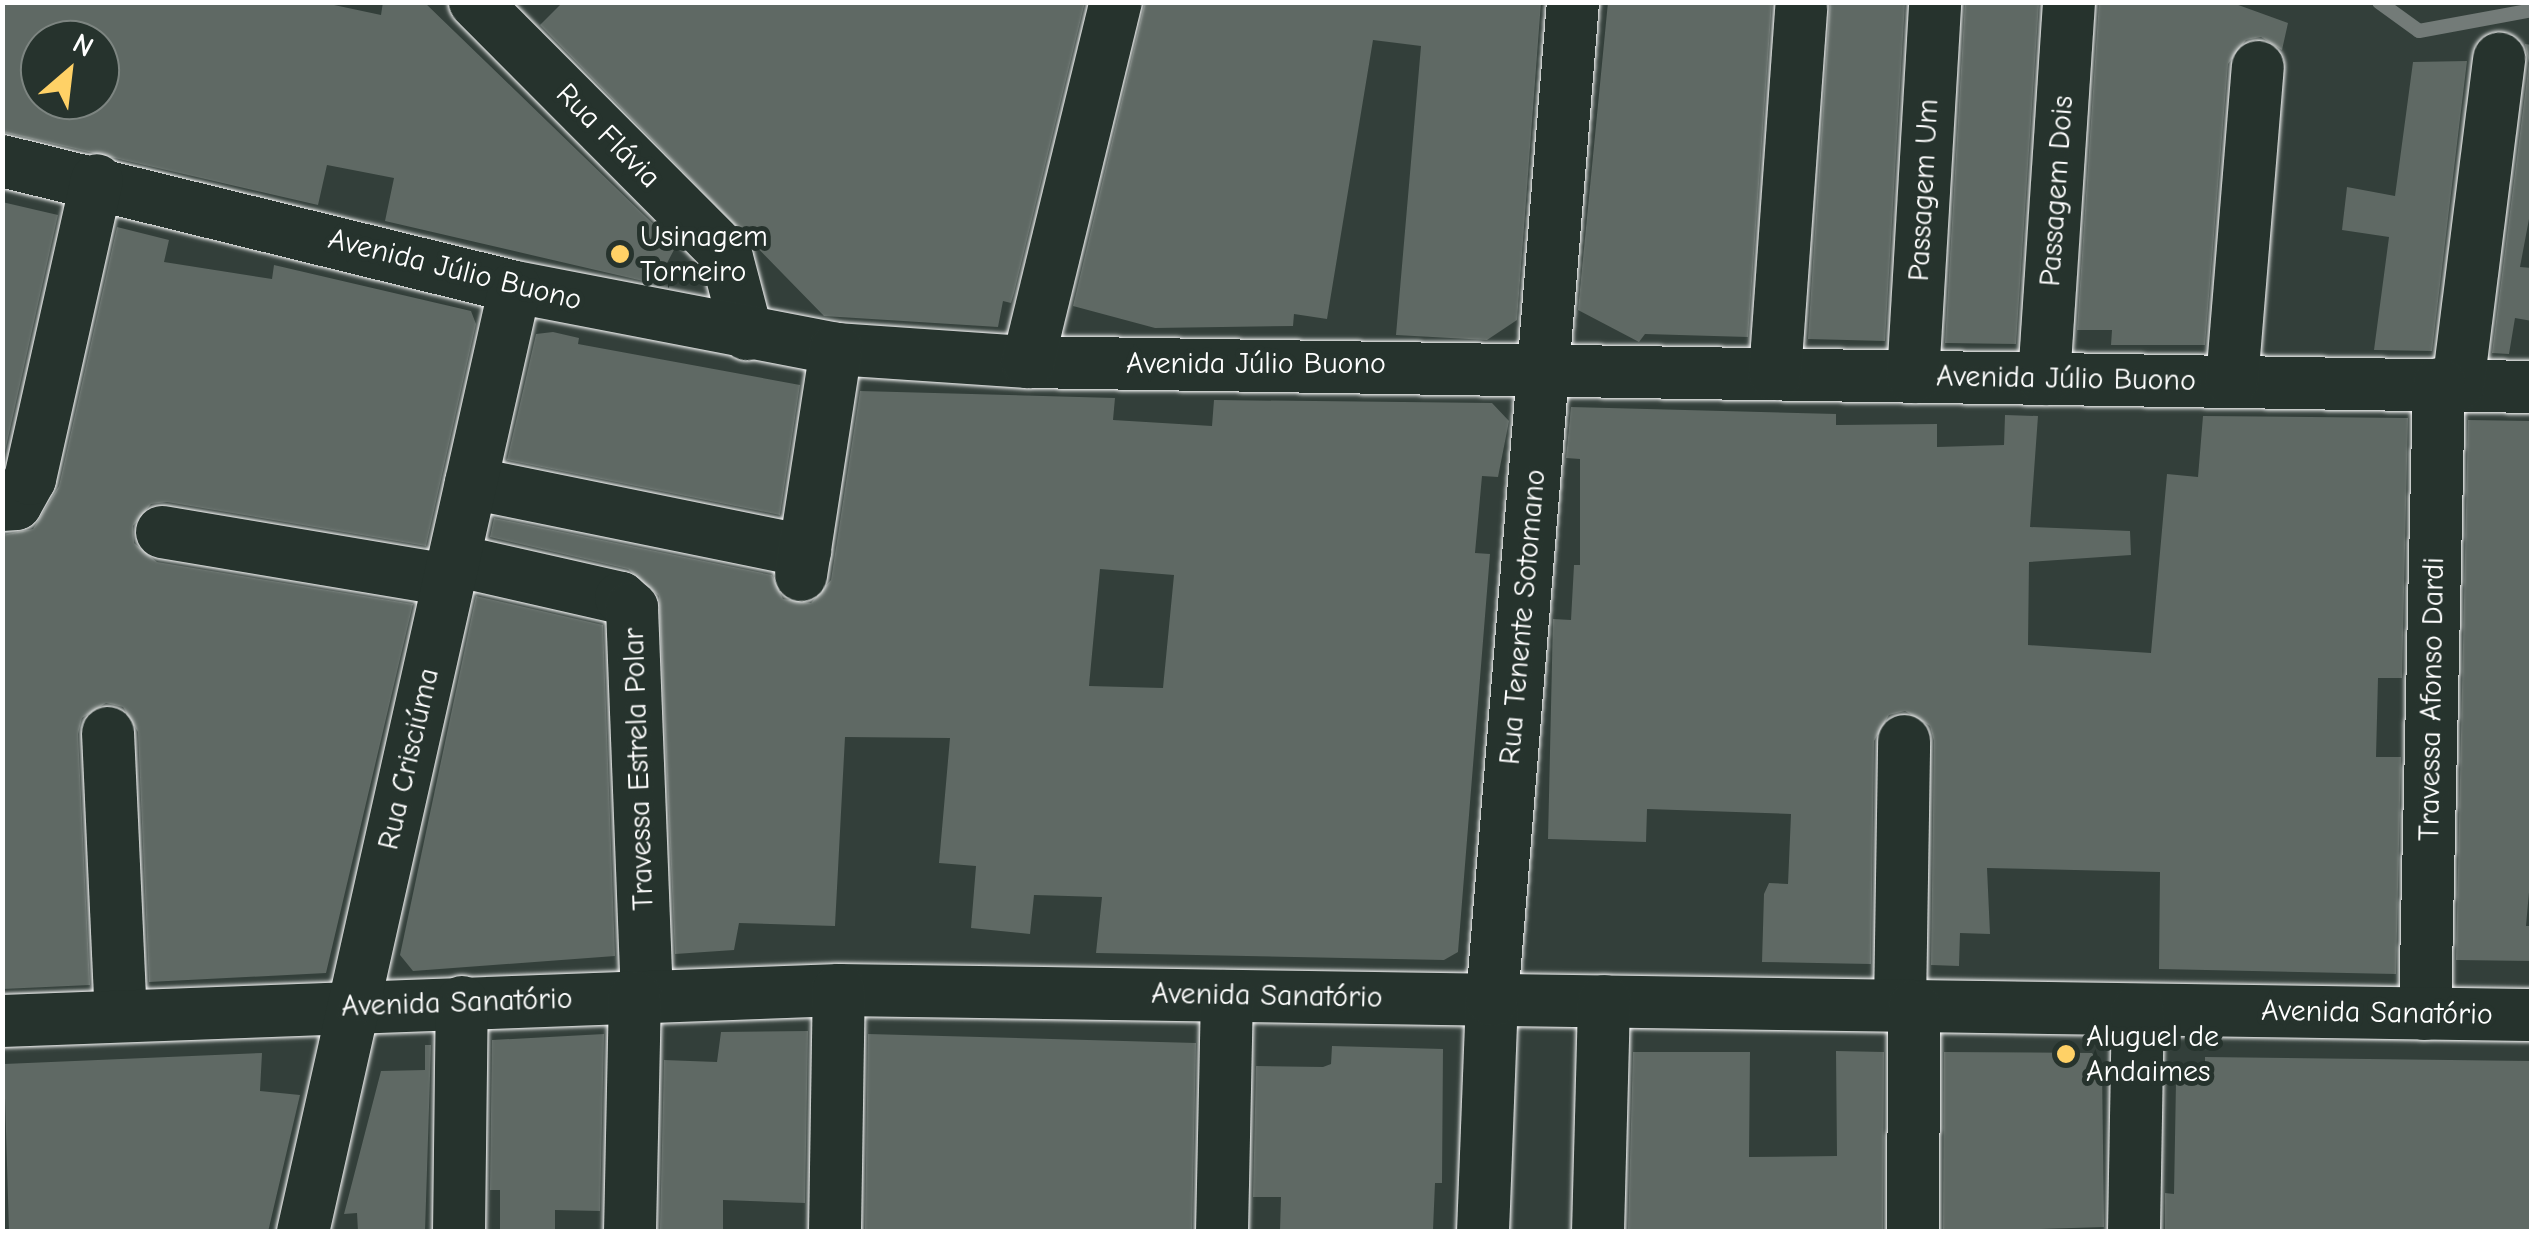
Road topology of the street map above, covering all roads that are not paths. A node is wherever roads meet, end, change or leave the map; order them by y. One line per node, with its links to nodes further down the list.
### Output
1 (1116, 2): 14 (street)
2 (1574, 2): 15 (street, Rua Tenente Sotomano)
3 (1935, 2): 17 (street, Passagem Um)
4 (2070, 2): 18 (street, Passagem Dois)
5 (1801, 8): 16 (street)
6 (506, 13): 12 (street, Rua Flávia)
7 (2499, 60): 20 (street, Travessa Afonso Dardi)
8 (2258, 67): 19 (street)
9 (2, 161): 10 (street, Avenida Júlio Buono)
10 (97, 180): 11 (street, Avenida Júlio Buono); 23 (street)
11 (515, 287): 12 (street, Avenida Júlio Buono); 22 (street, Rua Crisciúma)
12 (748, 334): 13 (street, Avenida Júlio Buono)
13 (836, 349): 14 (street, Avenida Júlio Buono); 22 (street)
14 (1028, 362): 15 (street, Avenida Júlio Buono)
15 (1543, 366): 16 (street, Avenida Júlio Buono); 31 (street, Rua Tenente Sotomano)
16 (1775, 374): 17 (street, Avenida Júlio Buono)
17 (1913, 376): 18 (street, Avenida Júlio Buono)
18 (2044, 379): 19 (street, Avenida Júlio Buono)
19 (2232, 381): 20 (street, Avenida Júlio Buono)
20 (2449, 385): 21 (street, Avenida Júlio Buono); 37 (street, Travessa Afonso Dardi)
21 (2532, 387)
22 (471, 483): 25 (street, Rua Crisciúma)
23 (6, 506)
24 (162, 532): 25 (street)
25 (451, 570): 30 (street, Travessa Estrela Polar); 34 (street, Rua Crisciúma)
26 (108, 734): 39 (street)
27 (1904, 741): 35 (street)
28 (839, 990): 29 (street, Avenida Sanatório); 30 (street, Avenida Sanatório); 44 (street)
29 (1227, 996): 31 (street, Avenida Sanatório); 45 (street)
30 (641, 997): 32 (street, Avenida Sanatório); 43 (street)
31 (1492, 1000): 33 (street, Avenida Sanatório); 46 (street, Rua Tenente Sotomano)
32 (462, 1002): 34 (street, Avenida Sanatório); 42 (street)
33 (1604, 1002): 35 (street, Avenida Sanatório); 47 (street)
34 (354, 1006): 39 (street, Avenida Sanatório); 41 (street, Rua Crisciúma)
35 (1907, 1007): 36 (street, Avenida Sanatório); 48 (street)
36 (2138, 1010): 37 (street, Avenida Sanatório); 49 (street)
37 (2424, 1014): 38 (street, Avenida Sanatório)
38 (2532, 1015)
39 (122, 1016): 40 (street, Avenida Sanatório)
40 (2, 1021)
41 (302, 1232)
42 (460, 1232)
43 (630, 1232)
44 (834, 1232)
45 (1222, 1232)
46 (1483, 1232)
47 (1598, 1232)
48 (1913, 1232)
49 (2134, 1232)

